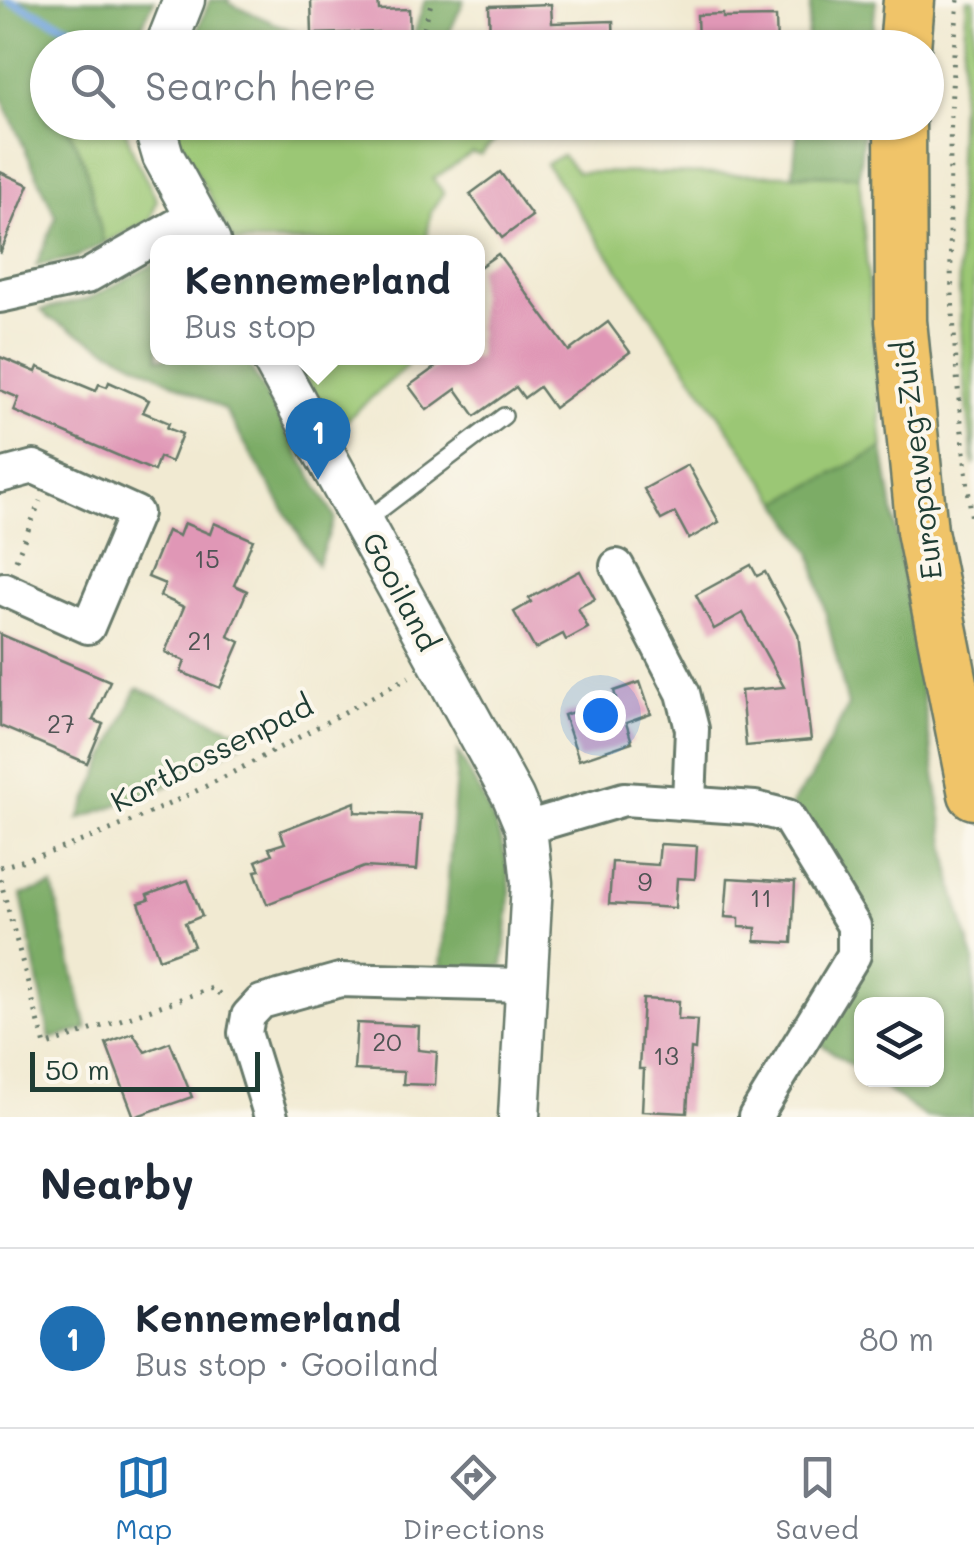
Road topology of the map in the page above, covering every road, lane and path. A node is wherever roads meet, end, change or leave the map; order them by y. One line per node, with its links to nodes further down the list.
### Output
1 (184, 0): 5 (street)
2 (432, 0): 6 (path)
3 (909, 0): 7 (main road)
4 (958, 0): 18 (path)
5 (172, 30)
6 (423, 30)
7 (906, 30)
8 (159, 140): 10 (street)
9 (900, 140): 22 (main road, Europaweg-Zuid)
10 (202, 229)
11 (150, 251): 12 (street)
12 (0, 296)
13 (276, 365): 17 (street, Gooiland)
14 (504, 416): 17 (lane)
15 (51, 475): 16 (street); 20 (path); 20 (street)
16 (0, 476)
17 (363, 523): 21 (street, Gooiland)
18 (974, 536)
19 (617, 566): 23 (street)
20 (4, 589)
21 (437, 662): 24 (street, Gooiland); 25 (path, Kortbossenpad)
22 (974, 794)
23 (689, 801): 24 (street); 31 (street)
24 (526, 828): 27 (street, Gooiland)
25 (0, 866)
26 (0, 879): 28 (path)
27 (525, 985): 28 (street); 30 (street, Gooiland)
28 (248, 1016): 29 (street)
29 (270, 1117)
30 (518, 1117)
31 (754, 1117)

